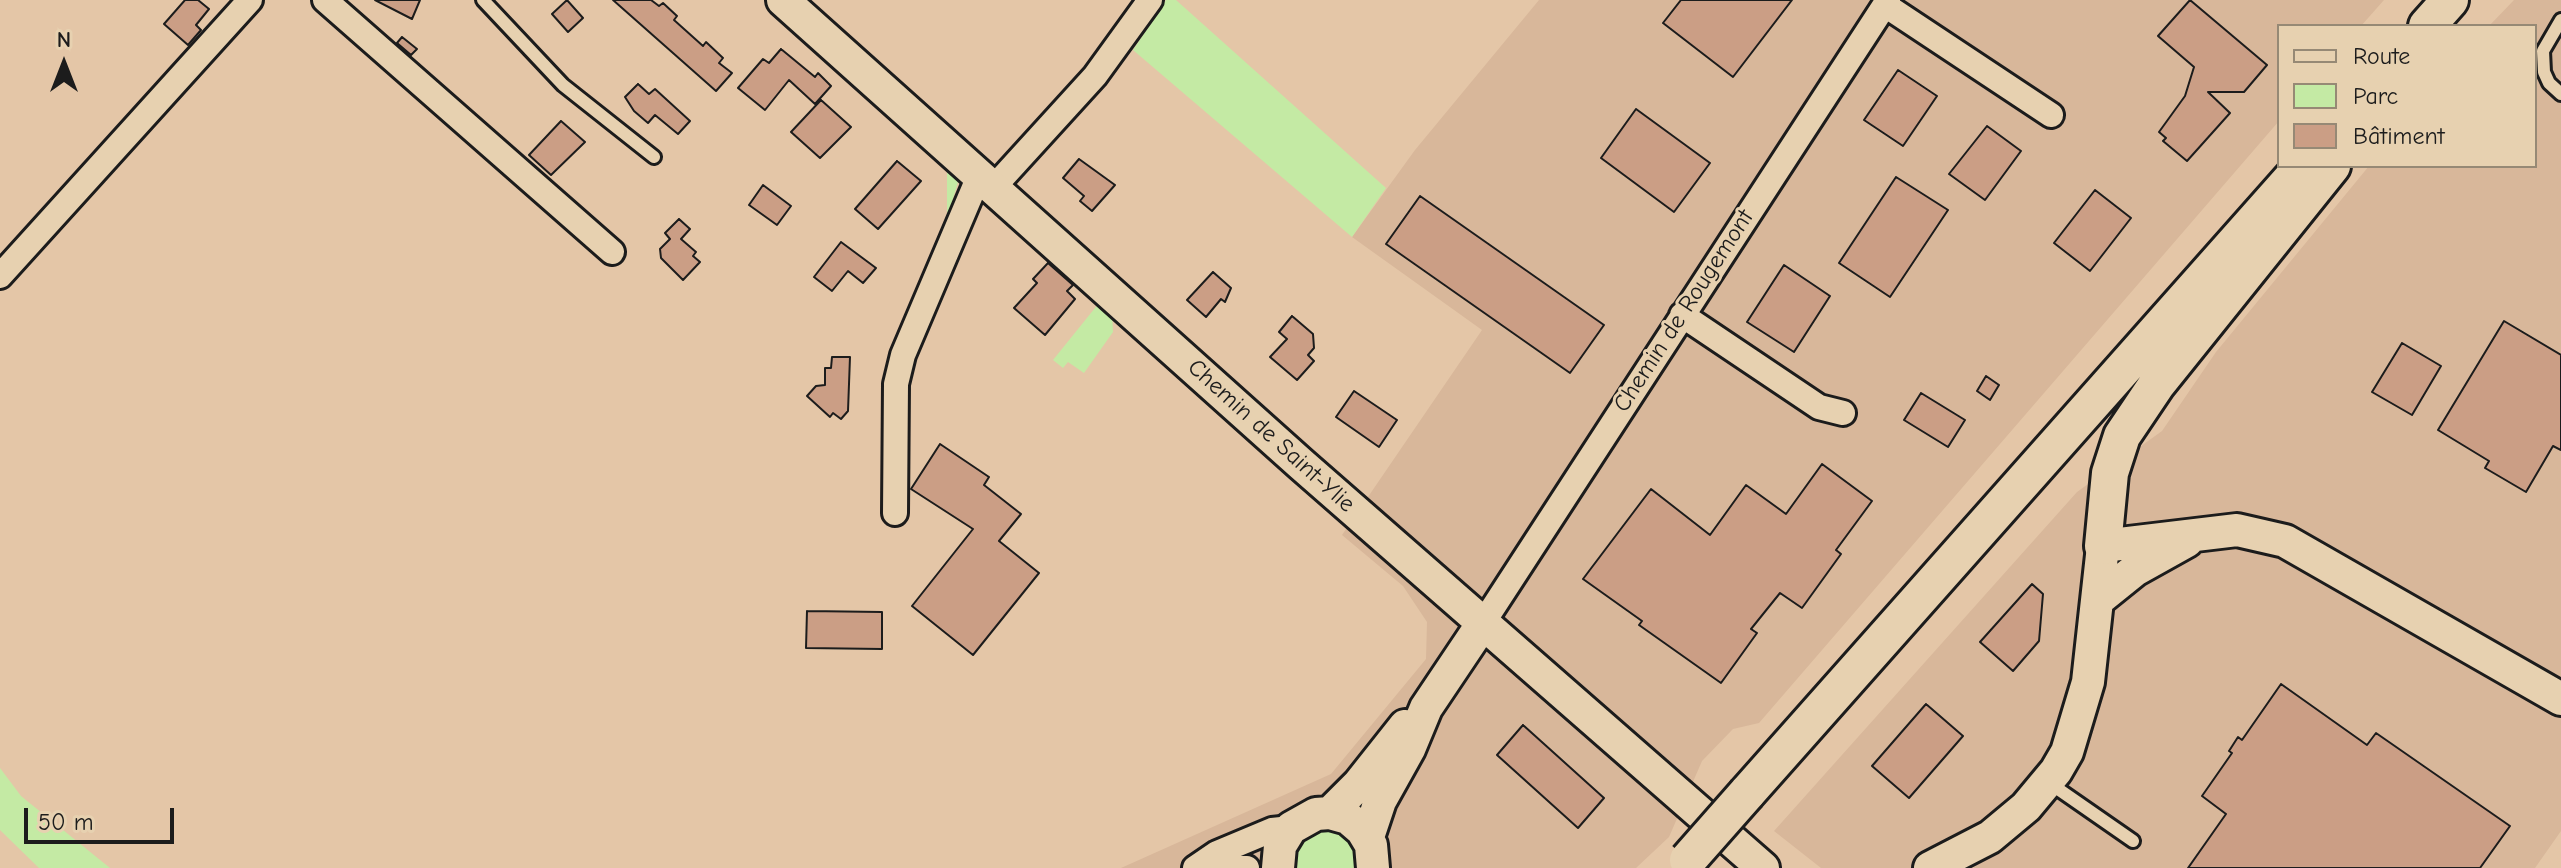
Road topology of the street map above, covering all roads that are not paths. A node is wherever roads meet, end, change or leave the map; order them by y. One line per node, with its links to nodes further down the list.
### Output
1 (250, 0): 19 (street)
2 (325, 0): 18 (street)
3 (483, 0): 14 (lane)
4 (783, 0): 17 (street, Chemin de Saint-Ylie)
5 (1150, 0): 17 (street)
6 (2450, 0): 10 (main road)
7 (2465, 0): 11 (main road)
8 (1886, 2): 13 (street); 20 (street, Chemin de Rougemont)
9 (2561, 20): 12 (lane)
10 (2429, 24)
11 (2446, 24)
12 (2561, 94)
13 (2051, 115)
14 (654, 157)
15 (2301, 168): 34 (main road, bridge)
16 (2330, 168): 24 (main road)
17 (986, 182): 22 (street); 26 (street, Chemin de Saint-Ylie)
18 (612, 252)
19 (0, 276)
20 (1682, 315): 21 (street); 26 (street, Chemin de Rougemont)
21 (1843, 413)
22 (895, 513)
23 (2200, 534): 24 (street); 25 (street); 27 (street)
24 (2103, 546): 25 (street)
25 (2099, 599): 29 (street)
26 (1483, 623): 28 (street); 37 (street, Chemin de Saint-Ylie)
27 (2561, 699)
28 (1426, 708): 30 (street); 33 (street)
29 (2048, 782): 32 (lane); 38 (street)
30 (1330, 813): 31 (street); 33 (street)
31 (1291, 828): 35 (street); 36 (street)
32 (2133, 841)
33 (1370, 853)
34 (1685, 864)
35 (1247, 868)
36 (1278, 868)
37 (1763, 868)
38 (1930, 868)

